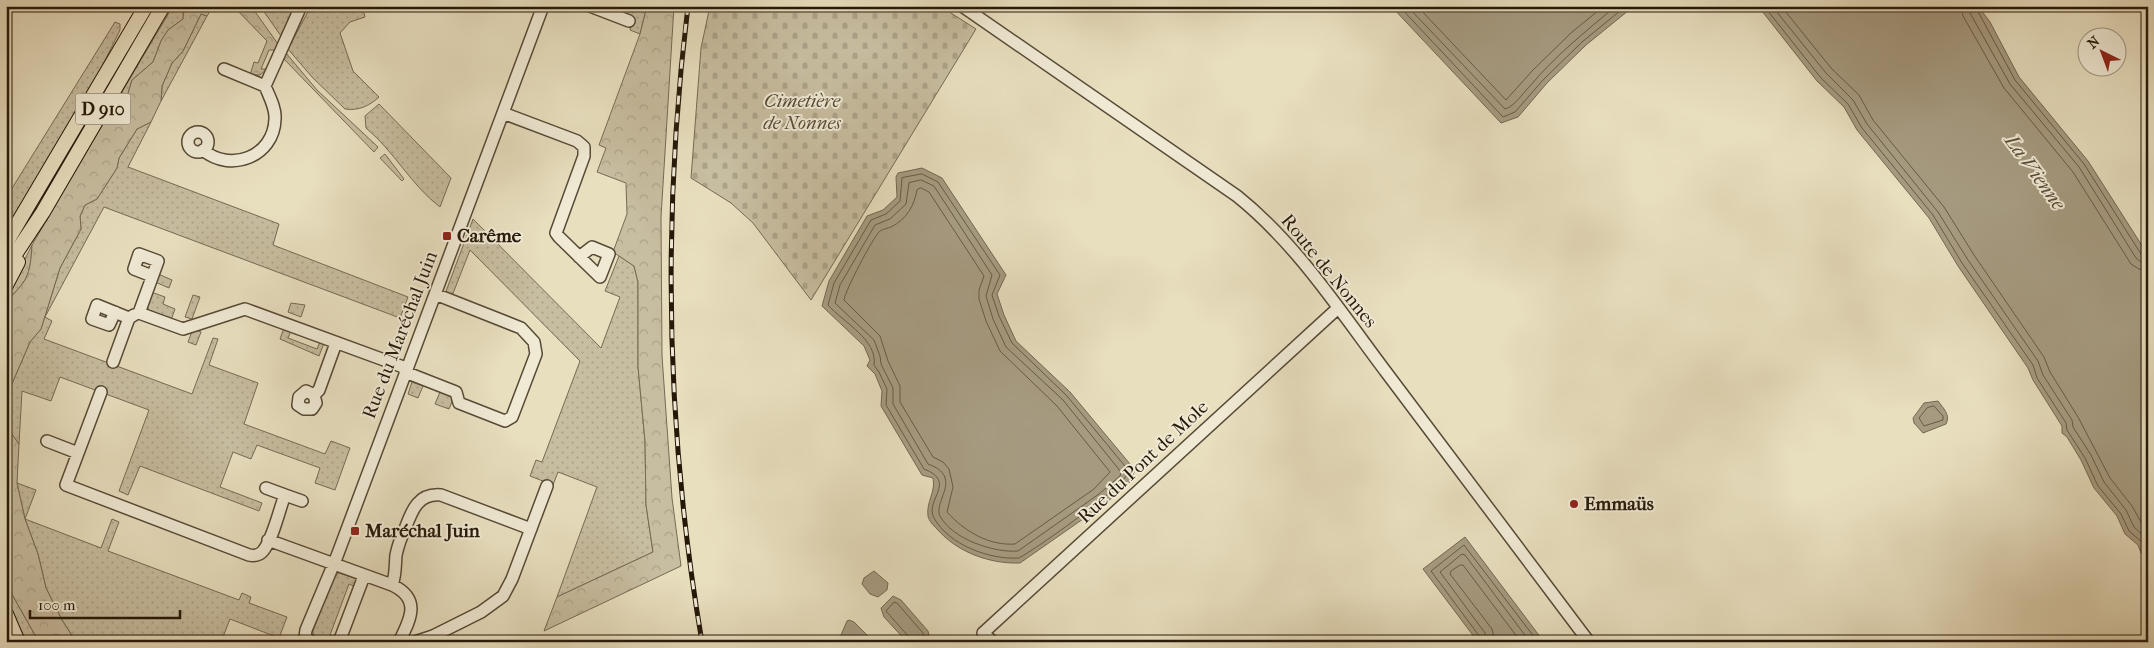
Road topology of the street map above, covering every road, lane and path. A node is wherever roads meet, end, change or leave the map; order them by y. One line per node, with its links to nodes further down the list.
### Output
1 (146, 6): 13 (main road, D 910)
2 (163, 6): 12 (main road, D 910)
3 (301, 6): 9 (street)
4 (542, 6): 10 (street, Rue du Maréchal Juin)
5 (590, 6): 7 (street)
6 (962, 6): 19 (street, Route de Nonnes)
7 (629, 21)
8 (224, 69): 9 (street)
9 (265, 86): 11 (street)
10 (503, 113): 14 (street); 18 (street, Rue du Maréchal Juin)
11 (203, 150)
12 (43, 212): 15 (main road, D 910); 17 (main road, D 910)
13 (6, 243)
14 (579, 257)
15 (6, 268)
16 (152, 276): 21 (street)
17 (6, 286)
18 (434, 294): 24 (street, Rue du Maréchal Juin); 24 (street)
19 (1338, 308): 45 (street, Rue du Pont de Mole); 46 (street, Route de Nonnes)
20 (115, 312): 21 (street)
21 (134, 315): 22 (street); 23 (street)
22 (336, 343): 24 (street); 26 (street)
23 (113, 362)
24 (406, 370): 35 (street, Rue du Maréchal Juin)
25 (101, 392): 28 (street)
26 (314, 394)
27 (47, 441): 28 (street)
28 (78, 453): 34 (street)
29 (547, 486): 33 (street)
30 (266, 488): 31 (street)
31 (285, 495): 32 (street); 34 (street)
32 (302, 502)
33 (531, 529): 37 (street); 44 (street)
34 (268, 540): 35 (street)
35 (333, 565): 36 (street); 41 (street, Rue du Maréchal Juin)
36 (364, 576): 37 (street); 42 (street)
37 (392, 585): 43 (street)
38 (6, 614): 40 (main road)
39 (6, 629): 40 (main road)
40 (16, 642)
41 (312, 642)
42 (339, 642)
43 (399, 642)
44 (415, 642)
45 (993, 642)
46 (1589, 642)

